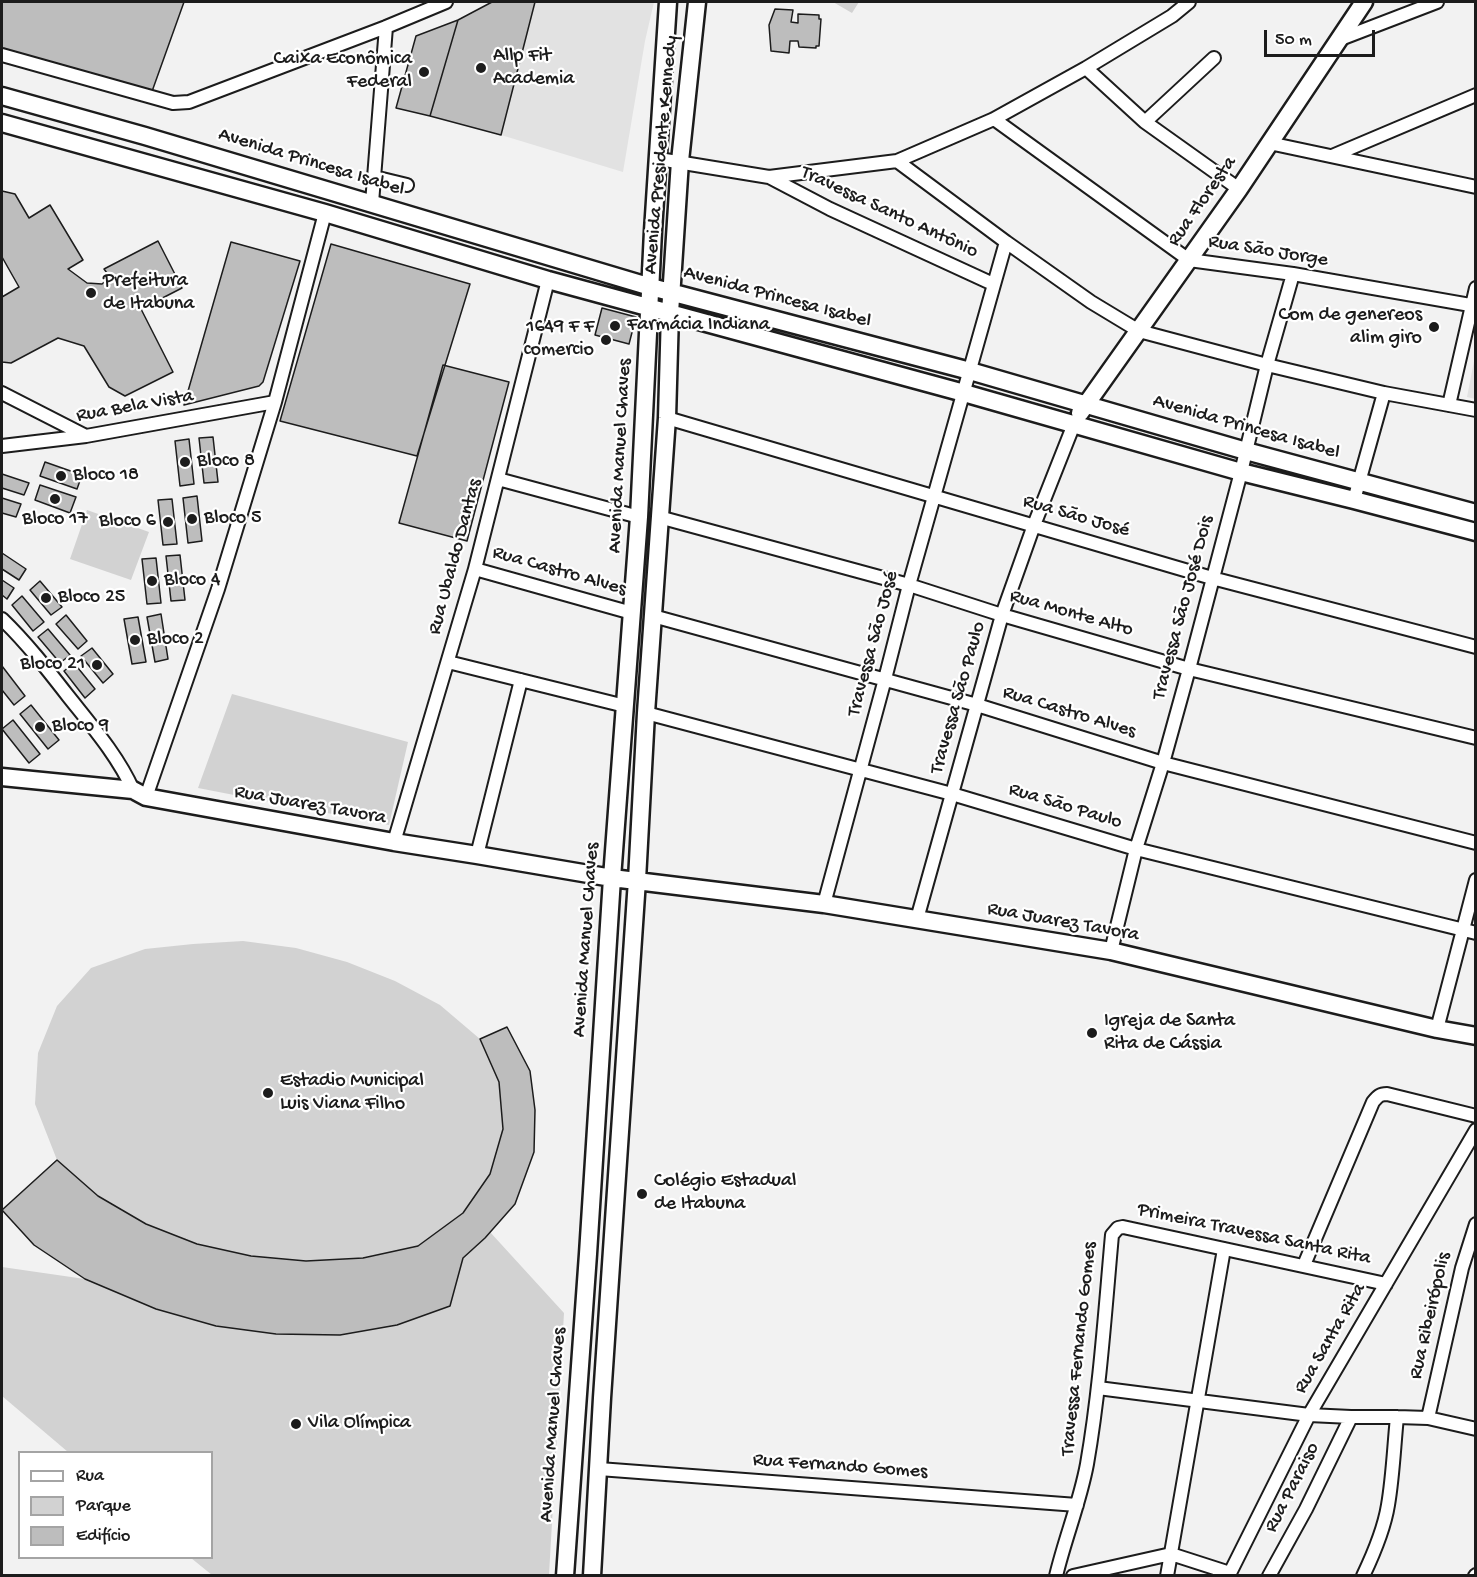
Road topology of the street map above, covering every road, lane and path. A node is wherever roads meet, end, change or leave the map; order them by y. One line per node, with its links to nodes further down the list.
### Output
1 (446, 2): 7 (street)
2 (668, 2): 19 (main road, Avenida Presidente Kennedy)
3 (697, 2): 21 (main road, Avenida Presidente Kennedy)
4 (1189, 2): 11 (street)
5 (1364, 2): 8 (main road, Rua Floresta)
6 (1437, 2): 8 (street)
7 (386, 27): 9 (street); 22 (street)
8 (1338, 40): 17 (main road, Rua Floresta)
9 (2, 55)
10 (1214, 58): 15 (street)
11 (1086, 68): 14 (street); 15 (street)
12 (1476, 95): 18 (street)
13 (2, 96): 27 (main road, Avenida Princesa Isabel)
14 (994, 118): 20 (street); 30 (street, Rua São Jorge)
15 (1144, 122): 26 (street)
16 (2, 123): 28 (main road, Avenida Princesa Isabel)
17 (1269, 143): 18 (street); 26 (main road, Rua Floresta)
18 (1332, 156): 25 (street)
19 (658, 159): 21 (street); 34 (main road, Avenida Presidente Kennedy)
20 (897, 160): 23 (street); 29 (street)
21 (680, 161): 23 (street); 36 (main road, Avenida Presidente Kennedy)
22 (374, 177): 24 (street); 27 (street)
23 (769, 177): 33 (street, Travessa Santo Antônio)
24 (407, 185)
25 (1476, 187)
26 (1239, 189): 30 (main road, Rua Floresta)
27 (372, 203): 34 (main road, Avenida Princesa Isabel)
28 (325, 213): 32 (main road, Avenida Princesa Isabel); 46 (street)
29 (1006, 242): 33 (street); 40 (street)
30 (1189, 260): 31 (street, Rua São Jorge); 40 (main road, Rua Floresta)
31 (1293, 274): 37 (street, Rua São Jorge); 41 (street, Travessa São José Dois)
32 (548, 280): 38 (main road, Avenida Princesa Isabel); 56 (street, Rua Ubaldo Dantas)
33 (993, 284): 42 (street)
34 (651, 287): 36 (main road, Avenida Princesa Isabel); 38 (main road, Avenida Presidente Kennedy)
35 (1476, 288): 37 (street)
36 (671, 292): 39 (main road, Avenida Presidente Kennedy); 42 (main road, Avenida Princesa Isabel)
37 (1474, 306): 48 (street)
38 (650, 308): 39 (main road, Avenida Princesa Isabel); 61 (main road, Avenida Manuel Chaves)
39 (670, 313): 44 (main road, Avenida Princesa Isabel); 50 (main road, Avenida Manuel Chaves)
40 (1138, 331): 41 (street); 47 (main road, Rua Floresta)
41 (1267, 365): 45 (street); 54 (street, Travessa São José Dois)
42 (970, 371): 44 (street); 47 (main road, Avenida Princesa Isabel)
43 (2, 393): 52 (street)
44 (964, 393): 51 (main road, Avenida Princesa Isabel); 58 (street, Travessa São José)
45 (1384, 393): 48 (street); 57 (street)
46 (275, 402): 52 (street, Rua Bela Vista); 84 (street)
47 (1085, 405): 51 (main road, Rua Floresta); 54 (main road, Avenida Princesa Isabel)
48 (1449, 405): 49 (street)
49 (1476, 410)
50 (667, 418): 58 (street, Rua São José); 62 (main road, Avenida Manuel Chaves)
51 (1074, 424): 55 (main road, Avenida Princesa Isabel); 63 (street, Travessa São Paulo)
52 (86, 436): 53 (street, Rua Bela Vista)
53 (2, 446)
54 (1246, 451): 55 (street, Travessa São José Dois); 57 (main road, Avenida Princesa Isabel)
55 (1241, 472): 59 (main road, Avenida Princesa Isabel); 66 (street, Travessa São José Dois)
56 (498, 479): 61 (street); 65 (street, Rua Ubaldo Dantas)
57 (1358, 481): 59 (street); 60 (main road, Avenida Princesa Isabel)
58 (933, 496): 63 (street, Rua São José); 67 (street, Travessa São José)
59 (1354, 500): 64 (main road, Avenida Princesa Isabel)
60 (1476, 513)
61 (639, 517): 68 (main road, Avenida Manuel Chaves)
62 (659, 518): 67 (street, Rua Monte Alto); 70 (main road, Avenida Manuel Chaves)
63 (1034, 525): 66 (street, Rua São José); 69 (street, Travessa São Paulo)
64 (1476, 532)
65 (475, 569): 68 (street, Rua Castro Alves); 73 (street, Rua Ubaldo Dantas)
66 (1212, 578): 72 (street, Rua São José); 74 (street, Travessa São José Dois)
67 (909, 585): 69 (street, Rua Monte Alto); 76 (street, Travessa São José)
68 (632, 613): 78 (main road, Avenida Manuel Chaves)
69 (1002, 615): 74 (street, Rua Monte Alto); 77 (street, Travessa São Paulo)
70 (653, 616): 76 (street, Rua Castro Alves); 79 (main road, Avenida Manuel Chaves)
71 (2, 619): 84 (street)
72 (1476, 647)
73 (448, 662): 75 (street); 86 (street, Rua Ubaldo Dantas)
74 (1189, 669): 80 (street, Rua Monte Alto); 81 (street, Travessa São José Dois)
75 (521, 680): 78 (street); 89 (street)
76 (885, 680): 77 (street, Rua Castro Alves); 82 (street, Travessa São José)
77 (977, 705): 81 (street, Rua Castro Alves); 85 (street, Travessa São Paulo)
78 (625, 706): 90 (main road, Avenida Manuel Chaves)
79 (646, 713): 82 (street, Rua São Paulo); 91 (main road, Avenida Manuel Chaves)
80 (1476, 738)
81 (1163, 763): 87 (street, Rua Castro Alves); 88 (street, Travessa São José Dois)
82 (860, 770): 85 (street, Rua São Paulo); 93 (street, Travessa São José)
83 (2, 777): 84 (main road, Rua Juarez Tavora)
84 (140, 794): 86 (main road, Rua Juarez Tavora)
85 (952, 794): 88 (street, Rua São Paulo); 94 (street, Travessa São Paulo)
86 (394, 842): 89 (main road, Rua Juarez Tavora)
87 (1476, 843)
88 (1136, 849): 95 (street, Rua São Paulo); 97 (street, Travessa São José Dois)
89 (477, 855): 90 (main road, Rua Juarez Tavora)
90 (612, 878): 91 (main road, Rua Juarez Tavora); 117 (main road, Avenida Manuel Chaves)
91 (637, 880): 93 (main road, Rua Juarez Tavora); 114 (main road, Avenida Manuel Chaves)
92 (1476, 880): 95 (street)
93 (824, 904): 94 (main road, Rua Juarez Tavora)
94 (917, 919): 97 (main road, Rua Juarez Tavora)
95 (1462, 930): 96 (street, Rua São Paulo); 98 (street)
96 (1476, 933)
97 (1111, 951): 98 (main road, Rua Juarez Tavora)
98 (1437, 1029): 99 (main road, Rua Juarez Tavora)
99 (1476, 1036)
100 (1476, 1116): 105 (street)
101 (1476, 1130): 106 (street, Rua Santa Rita)
102 (1476, 1224): 112 (street, Rua Ribeirópolis)
103 (1115, 1231): 104 (street, Primeira Travessa Santa Rita); 107 (street, Travessa Fernando Gomes)
104 (1224, 1249): 105 (street, Primeira Travessa Santa Rita); 108 (street)
105 (1304, 1265): 106 (street, Primeira Travessa Santa Rita)
106 (1386, 1284): 109 (street, Rua Santa Rita)
107 (1098, 1388): 108 (street); 115 (street, Travessa Fernando Gomes)
108 (1196, 1401): 109 (street); 116 (street)
109 (1309, 1415): 111 (street); 116 (street, Rua Santa Rita)
110 (1397, 1416): 111 (street); 112 (street); 123 (street)
111 (1346, 1417): 122 (street, Rua Paraiso)
112 (1428, 1418): 113 (street)
113 (1476, 1429)
114 (599, 1469): 115 (street, Rua Fernando Gomes); 118 (main road, Avenida Manuel Chaves)
115 (1077, 1505): 119 (street, Travessa Fernando Gomes)
116 (1171, 1554): 120 (street); 121 (street)
117 (565, 1575)
118 (592, 1575)
119 (1056, 1575)
120 (1073, 1575)
121 (1167, 1575)
122 (1269, 1575)
123 (1363, 1575)

